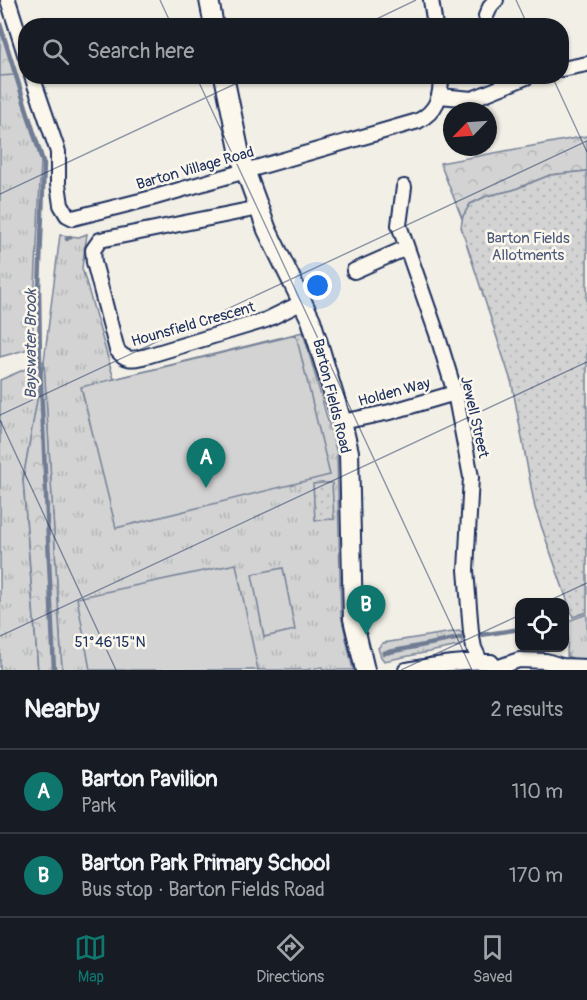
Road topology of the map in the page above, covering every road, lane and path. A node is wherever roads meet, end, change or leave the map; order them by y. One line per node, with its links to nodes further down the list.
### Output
1 (8, 0): 8 (street)
2 (209, 0): 6 (street)
3 (431, 0): 7 (street)
4 (496, 0): 5 (street)
5 (486, 16)
6 (212, 18)
7 (434, 18)
8 (18, 32)
9 (587, 64): 10 (street)
10 (569, 67)
11 (35, 84): 16 (street, Barton Village Road)
12 (226, 84): 16 (street, Barton Fields Road)
13 (441, 84): 15 (street)
14 (509, 84): 15 (street)
15 (440, 96): 16 (street, Barton Village Road)
16 (246, 172): 18 (street, Barton Fields Road)
17 (404, 187): 19 (street, Jewell Street)
18 (258, 208): 21 (street, Barton Fields Road); 21 (street, Hounsfield Crescent)
19 (406, 248): 20 (street); 22 (street, Jewell Street)
20 (354, 271)
21 (303, 302): 23 (street, Barton Fields Road)
22 (454, 393): 23 (street, Holden Way); 24 (street, Jewell Street)
23 (342, 422): 27 (street, Barton Fields Road)
24 (480, 661): 26 (street); 28 (street)
25 (587, 667): 26 (street)
26 (496, 669)
27 (365, 670)
28 (406, 670)

